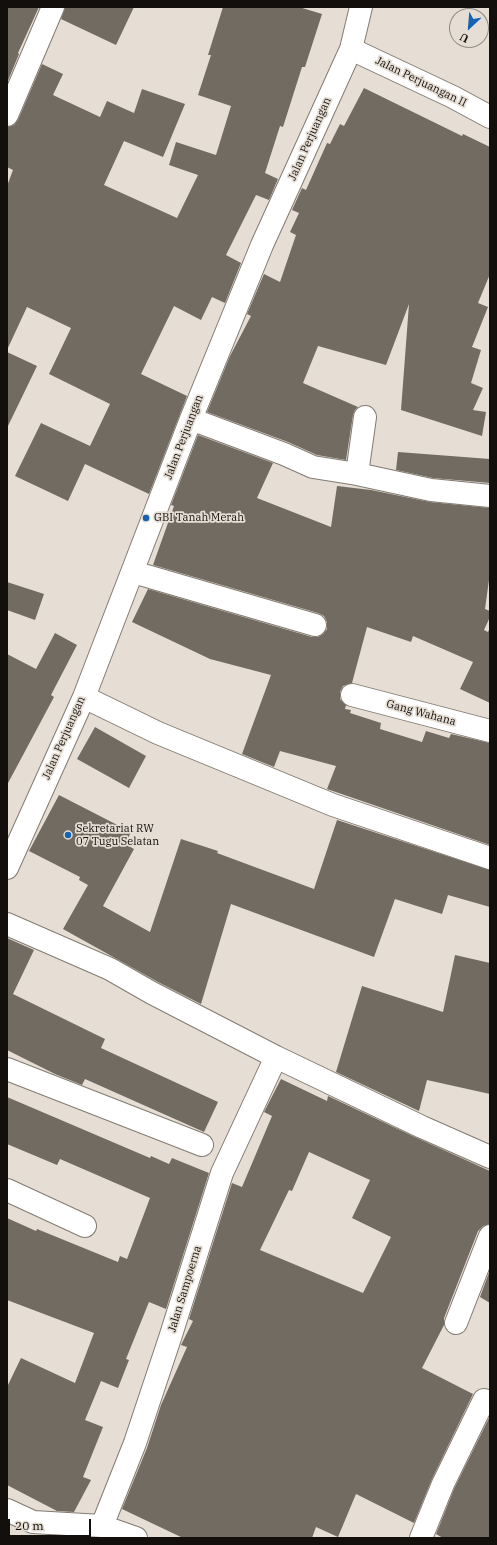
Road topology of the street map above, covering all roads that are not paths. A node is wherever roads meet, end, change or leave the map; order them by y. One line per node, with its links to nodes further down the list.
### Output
1 (53, 7): 4 (street)
2 (361, 7): 3 (street, Jalan Perjuangan)
3 (351, 49): 5 (street, Jalan Perjuangan II); 7 (street, Jalan Perjuangan)
4 (7, 115)
5 (490, 117)
6 (366, 417): 8 (street)
7 (191, 419): 8 (street); 10 (street, Jalan Perjuangan)
8 (357, 474): 9 (street)
9 (490, 496)
10 (132, 572): 11 (street); 13 (street, Jalan Perjuangan)
11 (315, 625)
12 (352, 695): 14 (street, Gang Wahana)
13 (84, 697): 15 (street); 16 (street, Jalan Perjuangan)
14 (490, 731)
15 (490, 858)
16 (7, 868)
17 (7, 924): 18 (street)
18 (276, 1056): 21 (street); 28 (street, Jalan Sampoerna)
19 (7, 1068): 20 (street)
20 (202, 1145)
21 (490, 1157)
22 (7, 1190): 23 (street)
23 (85, 1226)
24 (490, 1236): 25 (street)
25 (456, 1322)
26 (484, 1400): 30 (street)
27 (7, 1510): 28 (street)
28 (102, 1526): 29 (street)
29 (136, 1538)
30 (421, 1538)

